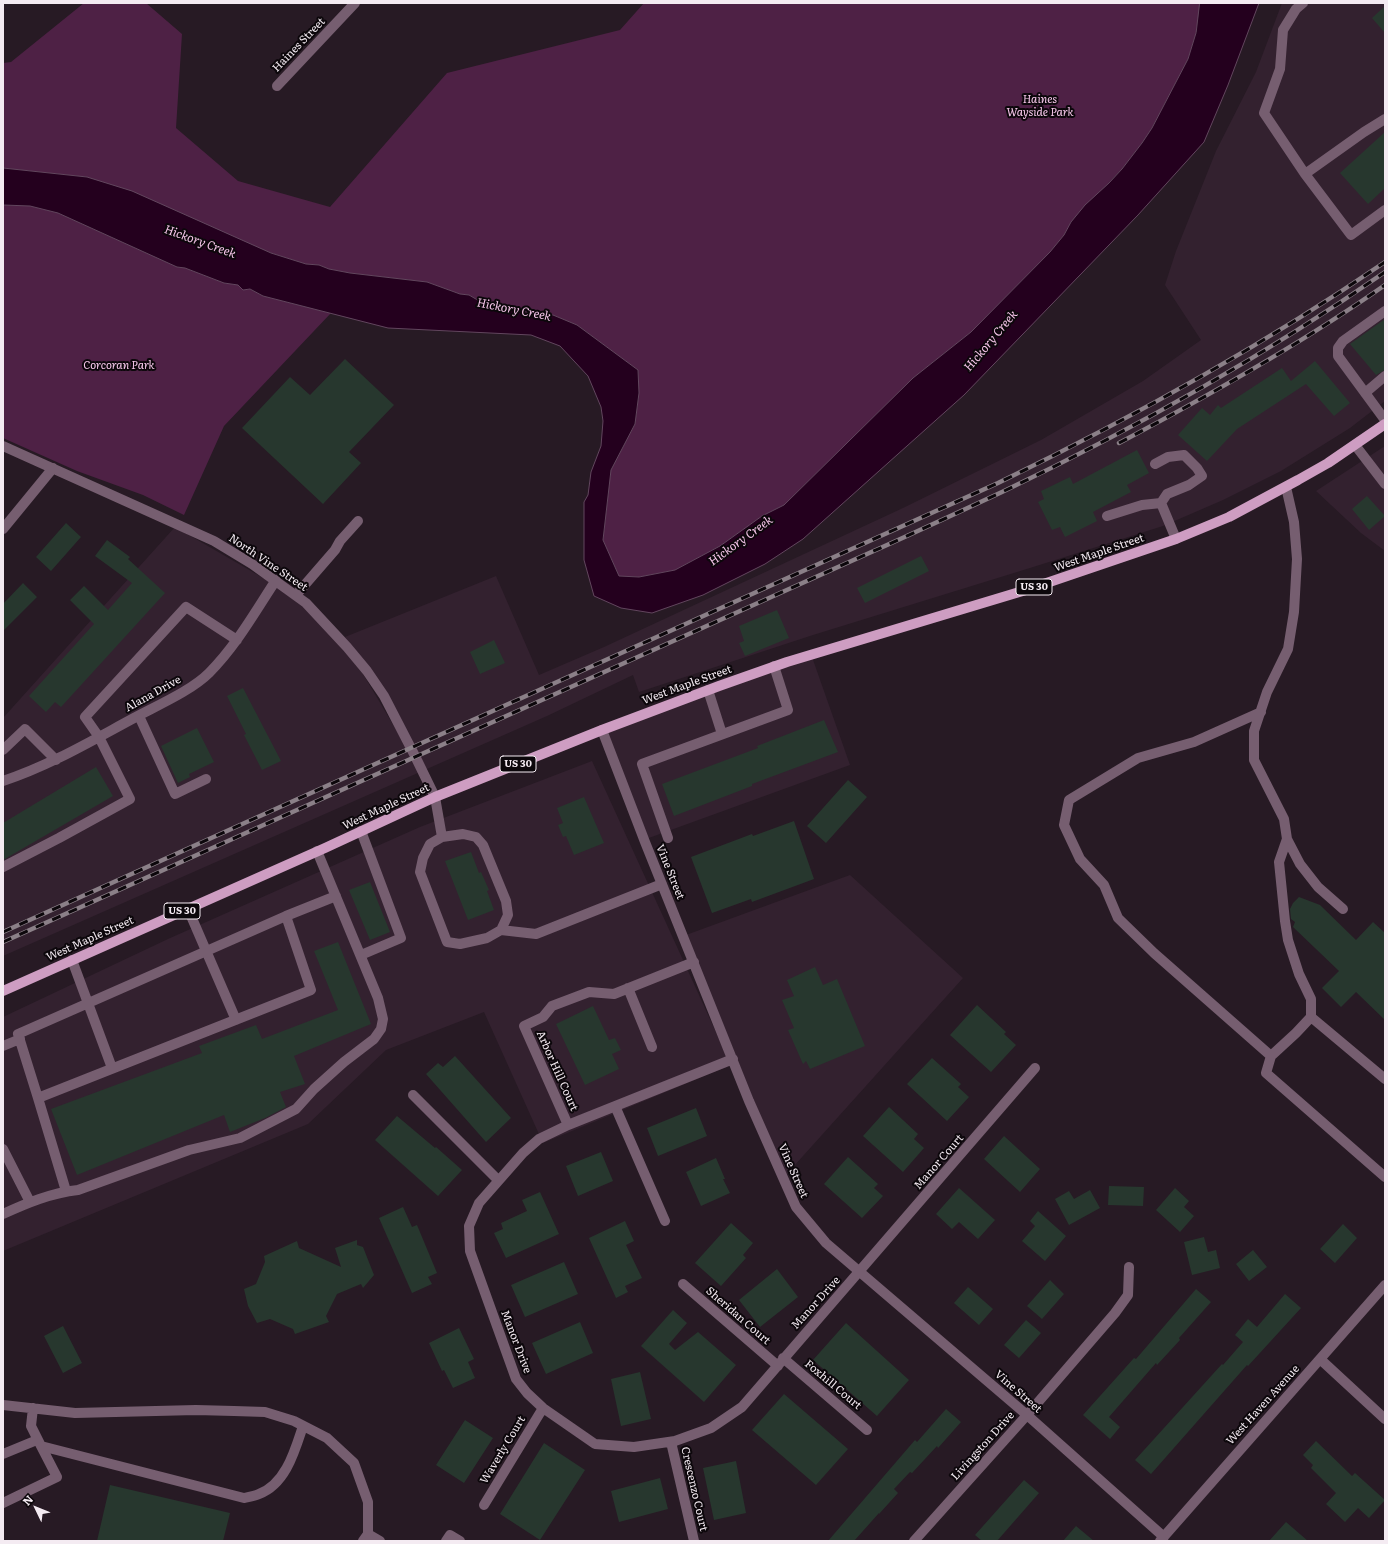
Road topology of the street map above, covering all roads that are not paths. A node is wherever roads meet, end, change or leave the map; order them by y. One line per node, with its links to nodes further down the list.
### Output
1 (355, 3): 3 (street, Haines Street)
2 (1303, 3): 5 (street)
3 (277, 86)
4 (1385, 119): 5 (street)
5 (1305, 174): 6 (street)
6 (1385, 210)
7 (1385, 311): 9 (street)
8 (1385, 376): 9 (street)
9 (1365, 393): 10 (street)
10 (1385, 420)
11 (1385, 424): 12 (main road, West Maple Street / US 30)
12 (1355, 445): 16 (street); 17 (main road, West Maple Street / US 30)
13 (3, 446): 15 (street, North Vine Street)
14 (1155, 464): 18 (street)
15 (53, 468): 21 (street); 23 (street, North Vine Street)
16 (1385, 484)
17 (1286, 487): 22 (main road, West Maple Street / US 30); 28 (street)
18 (1161, 503): 19 (street); 22 (street)
19 (1107, 516)
20 (358, 521): 24 (street)
21 (3, 530)
22 (1176, 539): 26 (main road, West Maple Street / US 30)
23 (276, 580): 24 (street, North Vine Street); 25 (street, Alana Drive)
24 (296, 596): 37 (street, North Vine Street)
25 (237, 640): 29 (street, Alana Drive); 32 (street)
26 (774, 666): 27 (main road, West Maple Street / US 30); 31 (street)
27 (708, 690): 30 (main road, West Maple Street / US 30); 31 (street)
28 (1261, 712): 41 (street); 62 (street)
29 (139, 716): 32 (street, Alana Drive); 35 (street)
30 (602, 730): 37 (main road, West Maple Street / US 30); 44 (street, Vine Street)
31 (722, 734): 40 (street)
32 (99, 737): 34 (street, Alana Drive); 43 (street)
33 (3, 750): 34 (street)
34 (56, 760): 36 (street, Alana Drive)
35 (206, 779)
36 (3, 781)
37 (435, 797): 38 (main road, West Maple Street / US 30); 39 (street, North Vine Street)
38 (361, 831): 42 (main road, West Maple Street / US 30); 51 (street)
39 (442, 837): 49 (street); 49 (street)
40 (668, 838)
41 (1287, 839): 47 (street); 57 (street)
42 (317, 851): 45 (street); 46 (main road, West Maple Street / US 30)
43 (3, 867)
44 (662, 884): 49 (street); 53 (street, Vine Street)
45 (336, 896): 48 (street); 51 (street)
46 (188, 909): 50 (street); 52 (main road, West Maple Street / US 30)
47 (1342, 909)
48 (286, 916): 50 (street); 58 (street)
49 (502, 930)
50 (206, 951): 56 (street); 58 (street)
51 (361, 956): 74 (street)
52 (72, 960): 55 (main road, West Maple Street / US 30); 56 (street)
53 (694, 962): 54 (street); 63 (street, Vine Street)
54 (628, 988): 61 (street); 70 (street, Arbor Hill Court)
55 (3, 991)
56 (89, 1003): 59 (street); 64 (street)
57 (1311, 1017): 62 (street); 66 (street)
58 (236, 1020): 64 (street)
59 (20, 1039): 60 (street); 68 (street)
60 (3, 1046)
61 (652, 1047)
62 (1271, 1056): 72 (street)
63 (733, 1059): 69 (street, Manor Drive); 79 (street, Vine Street)
64 (112, 1068): 68 (street)
65 (1035, 1068): 79 (street, Manor Court)
66 (1385, 1079)
67 (412, 1095): 73 (street)
68 (38, 1098): 74 (street)
69 (615, 1106): 70 (street, Manor Drive); 77 (street)
70 (568, 1125): 73 (street, Manor Drive)
71 (3, 1149): 75 (street)
72 (1385, 1176)
73 (498, 1180): 86 (street, Manor Drive)
74 (66, 1191): 75 (street)
75 (30, 1202): 76 (street)
76 (3, 1214)
77 (665, 1221)
78 (1129, 1267): 87 (street, Livingston Drive)
79 (860, 1271): 83 (street, Manor Drive); 87 (street, Vine Street)
80 (683, 1284): 83 (street, Sheridan Court)
81 (1385, 1285): 82 (street, West Haven Avenue)
82 (1320, 1359): 88 (street); 97 (street, West Haven Avenue)
83 (780, 1362): 90 (street, Foxhill Court); 91 (street, Manor Drive)
84 (3, 1405): 85 (street)
85 (33, 1408): 89 (street); 92 (street)
86 (543, 1408): 91 (street, Manor Drive); 95 (street, Waverly Court)
87 (1027, 1415): 97 (street, Vine Street); 102 (street, Livingston Drive)
88 (1385, 1419)
89 (303, 1426): 92 (street); 96 (street)
90 (868, 1430)
91 (671, 1442): 101 (street, Crescenzo Court)
92 (39, 1443): 93 (street); 94 (street)
93 (3, 1454)
94 (3, 1503)
95 (484, 1505)
96 (366, 1537): 98 (street)
97 (1162, 1539)
98 (380, 1541)
99 (446, 1541): 100 (street)
100 (460, 1541)
101 (694, 1541)
102 (914, 1541)

